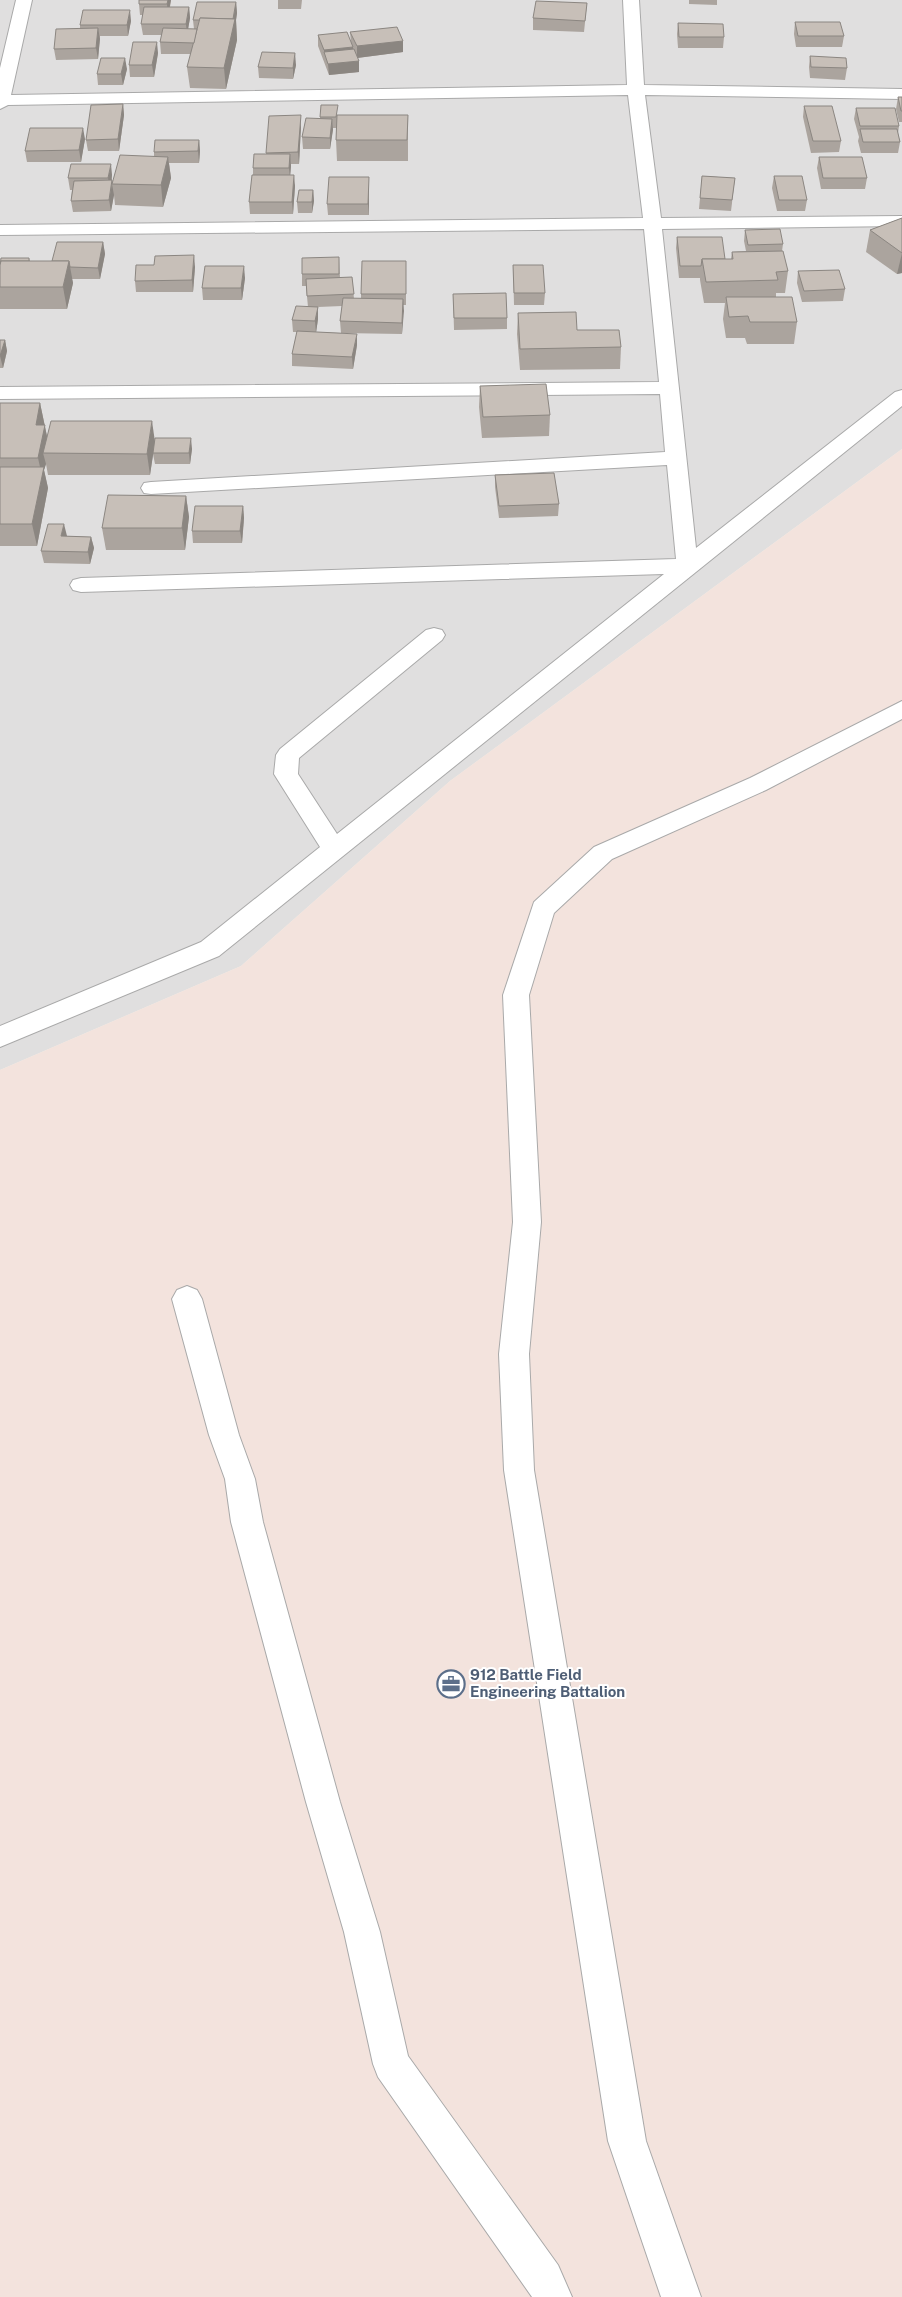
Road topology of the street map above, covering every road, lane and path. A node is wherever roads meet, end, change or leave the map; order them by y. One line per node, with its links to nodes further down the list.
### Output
1 (24, 0): 5 (street)
2 (631, 0): 3 (street)
3 (636, 90): 4 (street); 5 (street); 7 (street)
4 (902, 94)
5 (0, 101)
6 (902, 221): 7 (street)
7 (653, 224): 8 (street); 9 (street)
8 (0, 230)
9 (670, 388): 10 (street); 12 (street)
10 (0, 392)
11 (902, 396): 14 (street)
12 (677, 458): 13 (street); 14 (street)
13 (151, 488)
14 (688, 566): 15 (street); 18 (street)
15 (81, 585)
16 (434, 635): 18 (street)
17 (902, 709): 22 (street)
18 (334, 850): 19 (street)
19 (0, 1036)
20 (187, 1300): 21 (street)
21 (552, 2297)
22 (680, 2297)

